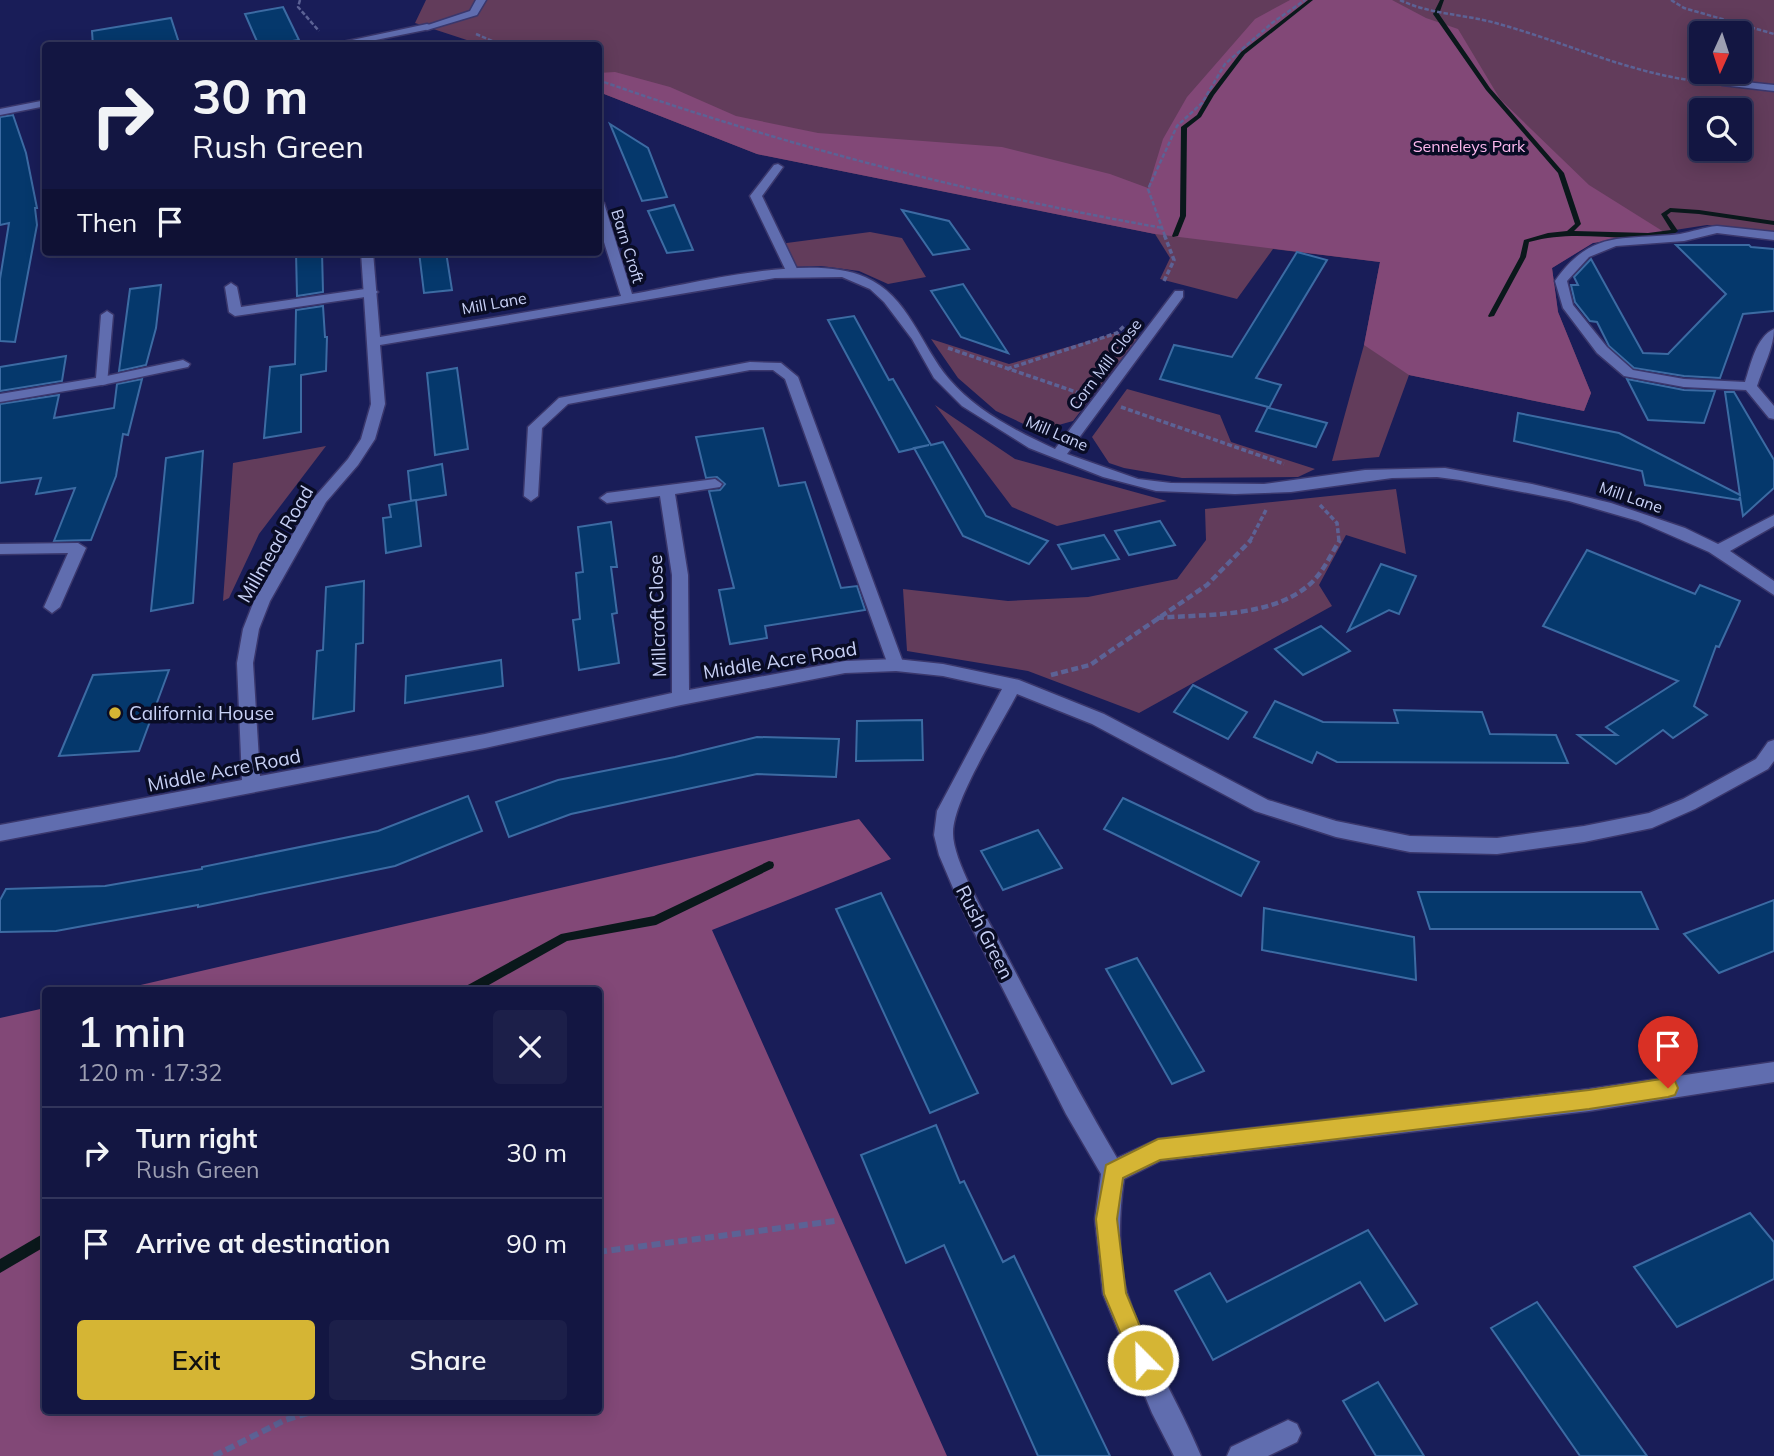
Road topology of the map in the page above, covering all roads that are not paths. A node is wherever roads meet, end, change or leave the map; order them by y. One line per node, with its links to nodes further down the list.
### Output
1 (481, 0): 2 (street)
2 (346, 42)
3 (1736, 84): 4 (street)
4 (1774, 88)
5 (42, 104): 6 (street)
6 (0, 112)
7 (778, 167): 11 (street)
8 (602, 217): 15 (street, Barn Croft)
9 (1774, 236): 21 (street)
10 (368, 256): 13 (street, Millmead Road)
11 (793, 273): 15 (street, Mill Lane); 24 (street, Mill Lane)
12 (231, 287): 13 (street)
13 (372, 292): 18 (street, Millmead Road)
14 (1179, 295): 24 (street, Corn Mill Close)
15 (627, 297): 18 (street, Mill Lane)
16 (107, 315): 20 (street)
17 (1774, 333): 21 (street)
18 (373, 342): 38 (street, Millmead Road)
19 (183, 364): 20 (street)
20 (102, 381): 22 (street)
21 (1750, 386): 23 (street)
22 (0, 398)
23 (1774, 415)
24 (1058, 455): 31 (street, Mill Lane)
25 (715, 484): 26 (street)
26 (667, 490): 28 (street); 36 (street, Millcroft Close)
27 (531, 496): 34 (street)
28 (607, 498)
29 (1774, 520): 31 (street)
30 (0, 549): 33 (street)
31 (1717, 551): 32 (street, Mill Lane)
32 (1774, 589)
33 (52, 607)
34 (896, 665): 35 (street, Middle Acre Road); 36 (street, Middle Acre Road)
35 (1013, 685): 37 (street, Middle Acre Road); 41 (street, Rush Green)
36 (681, 698): 38 (street, Middle Acre Road)
37 (1774, 747)
38 (251, 785): 39 (street, Middle Acre Road)
39 (0, 833)
40 (1774, 1072): 41 (street)
41 (1113, 1172): 43 (street)
42 (1288, 1433): 44 (street)
43 (1188, 1456)
44 (1240, 1456)

